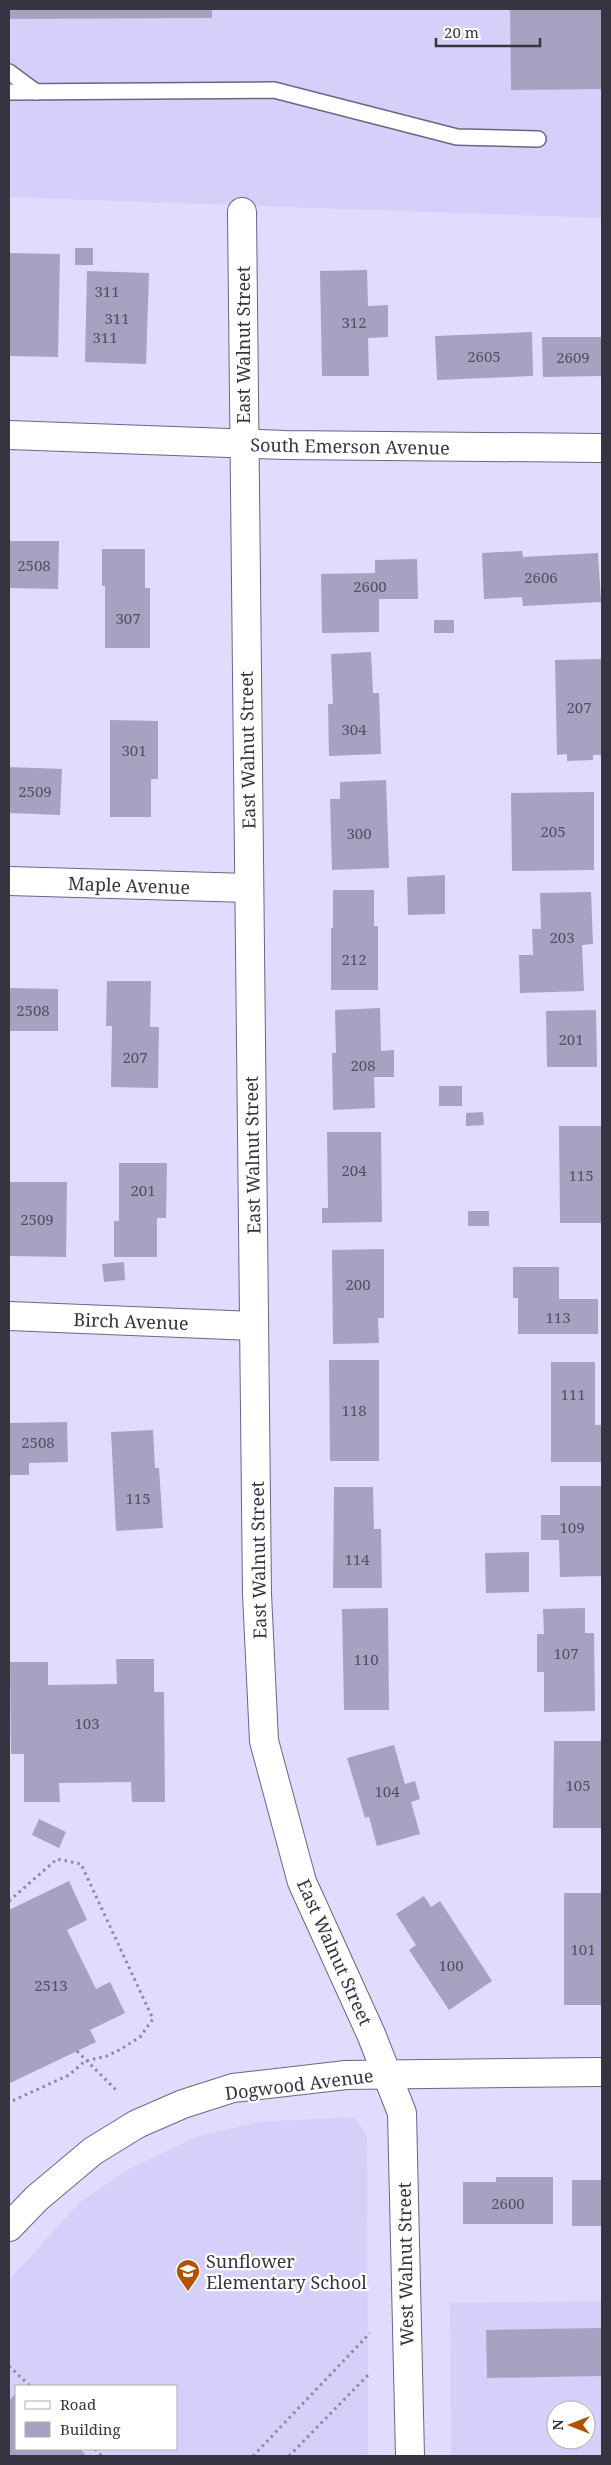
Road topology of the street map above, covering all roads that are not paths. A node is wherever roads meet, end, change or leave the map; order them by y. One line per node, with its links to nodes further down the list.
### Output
1 (9, 72): 3 (lane)
2 (9, 92): 3 (lane)
3 (36, 92): 4 (lane)
4 (538, 139)
5 (242, 212): 7 (street, East Walnut Street)
6 (9, 435): 7 (street, South Emerson Avenue)
7 (243, 444): 8 (street, South Emerson Avenue); 10 (street, East Walnut Street)
8 (602, 448)
9 (9, 881): 10 (street, Maple Avenue)
10 (249, 888): 12 (street, East Walnut Street)
11 (9, 1316): 12 (street, Birch Avenue)
12 (254, 1326): 14 (street, East Walnut Street)
13 (602, 2072): 14 (street, Dogwood Avenue)
14 (388, 2074): 15 (street, Dogwood Avenue); 16 (street, West Walnut Street)
15 (9, 2227)
16 (410, 2456)

